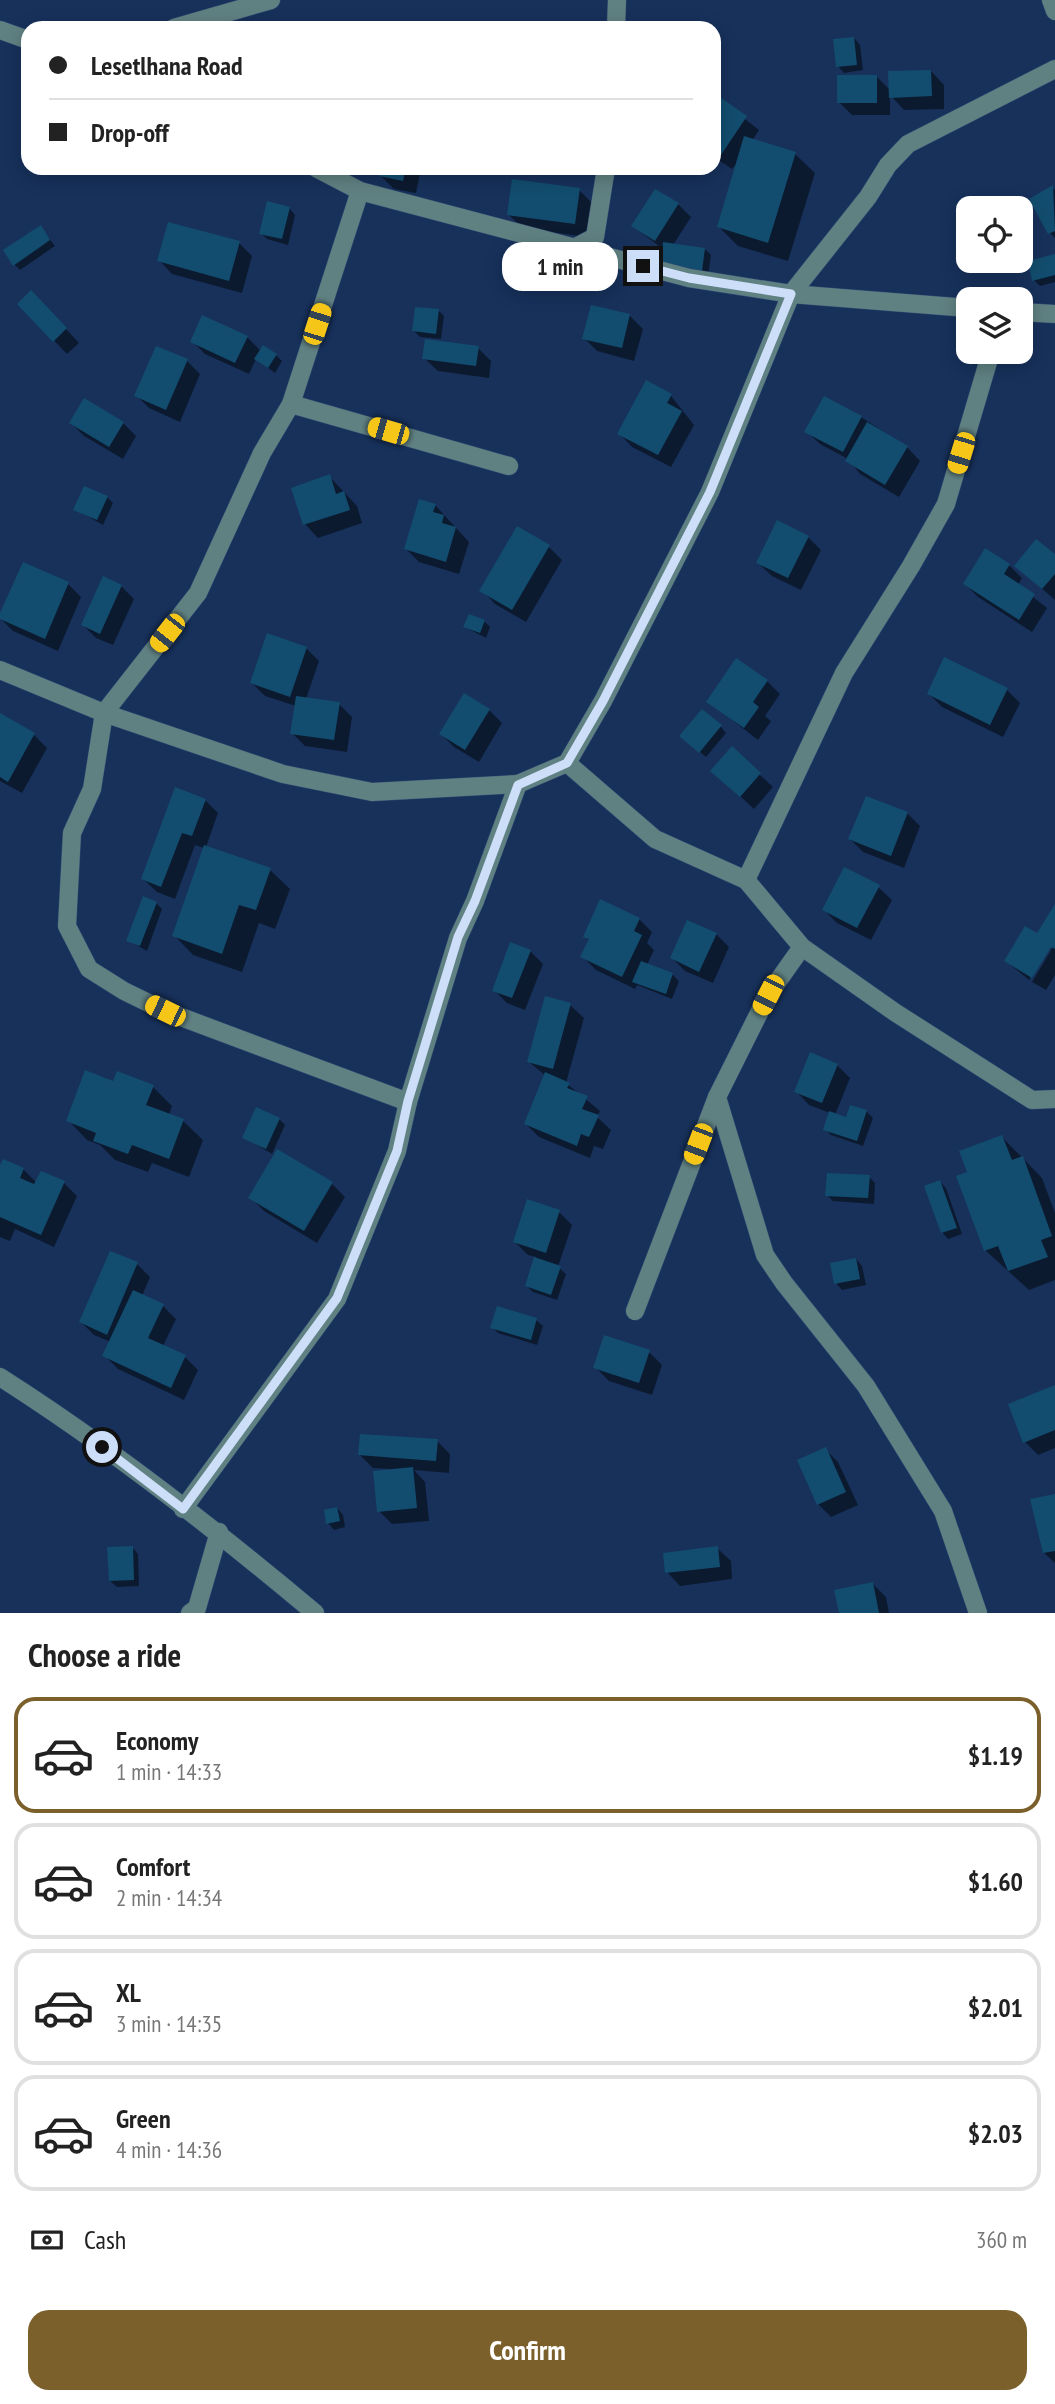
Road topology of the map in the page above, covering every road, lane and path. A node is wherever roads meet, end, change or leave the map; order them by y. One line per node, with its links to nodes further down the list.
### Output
1 (271, 0): 5 (street)
2 (617, 0): 6 (street)
3 (1051, 0): 4 (street)
4 (1055, 11)
5 (198, 21)
6 (616, 21)
7 (0, 30): 8 (street)
8 (21, 38)
9 (1055, 69): 14 (street)
10 (329, 175): 12 (street)
11 (605, 175): 13 (street)
12 (360, 191): 13 (street); 19 (street)
13 (574, 248): 14 (street)
14 (791, 294): 15 (street); 23 (street)
15 (956, 307)
16 (1033, 313): 17 (street)
17 (1055, 314)
18 (987, 364): 25 (street)
19 (291, 404): 20 (street); 22 (street)
20 (509, 466)
21 (0, 670): 22 (street)
22 (104, 713): 24 (street); 29 (street)
23 (567, 763): 24 (street); 25 (street)
24 (518, 785): 29 (street)
25 (746, 880): 26 (street)
26 (802, 947): 27 (street); 28 (street)
27 (717, 1097): 30 (street); 36 (street)
28 (1055, 1099)
29 (408, 1101): 32 (street)
30 (635, 1311)
31 (0, 1377): 32 (street)
32 (183, 1509): 33 (street)
33 (219, 1532): 34 (street); 35 (street)
34 (190, 1613)
35 (315, 1613)
36 (978, 1613)

